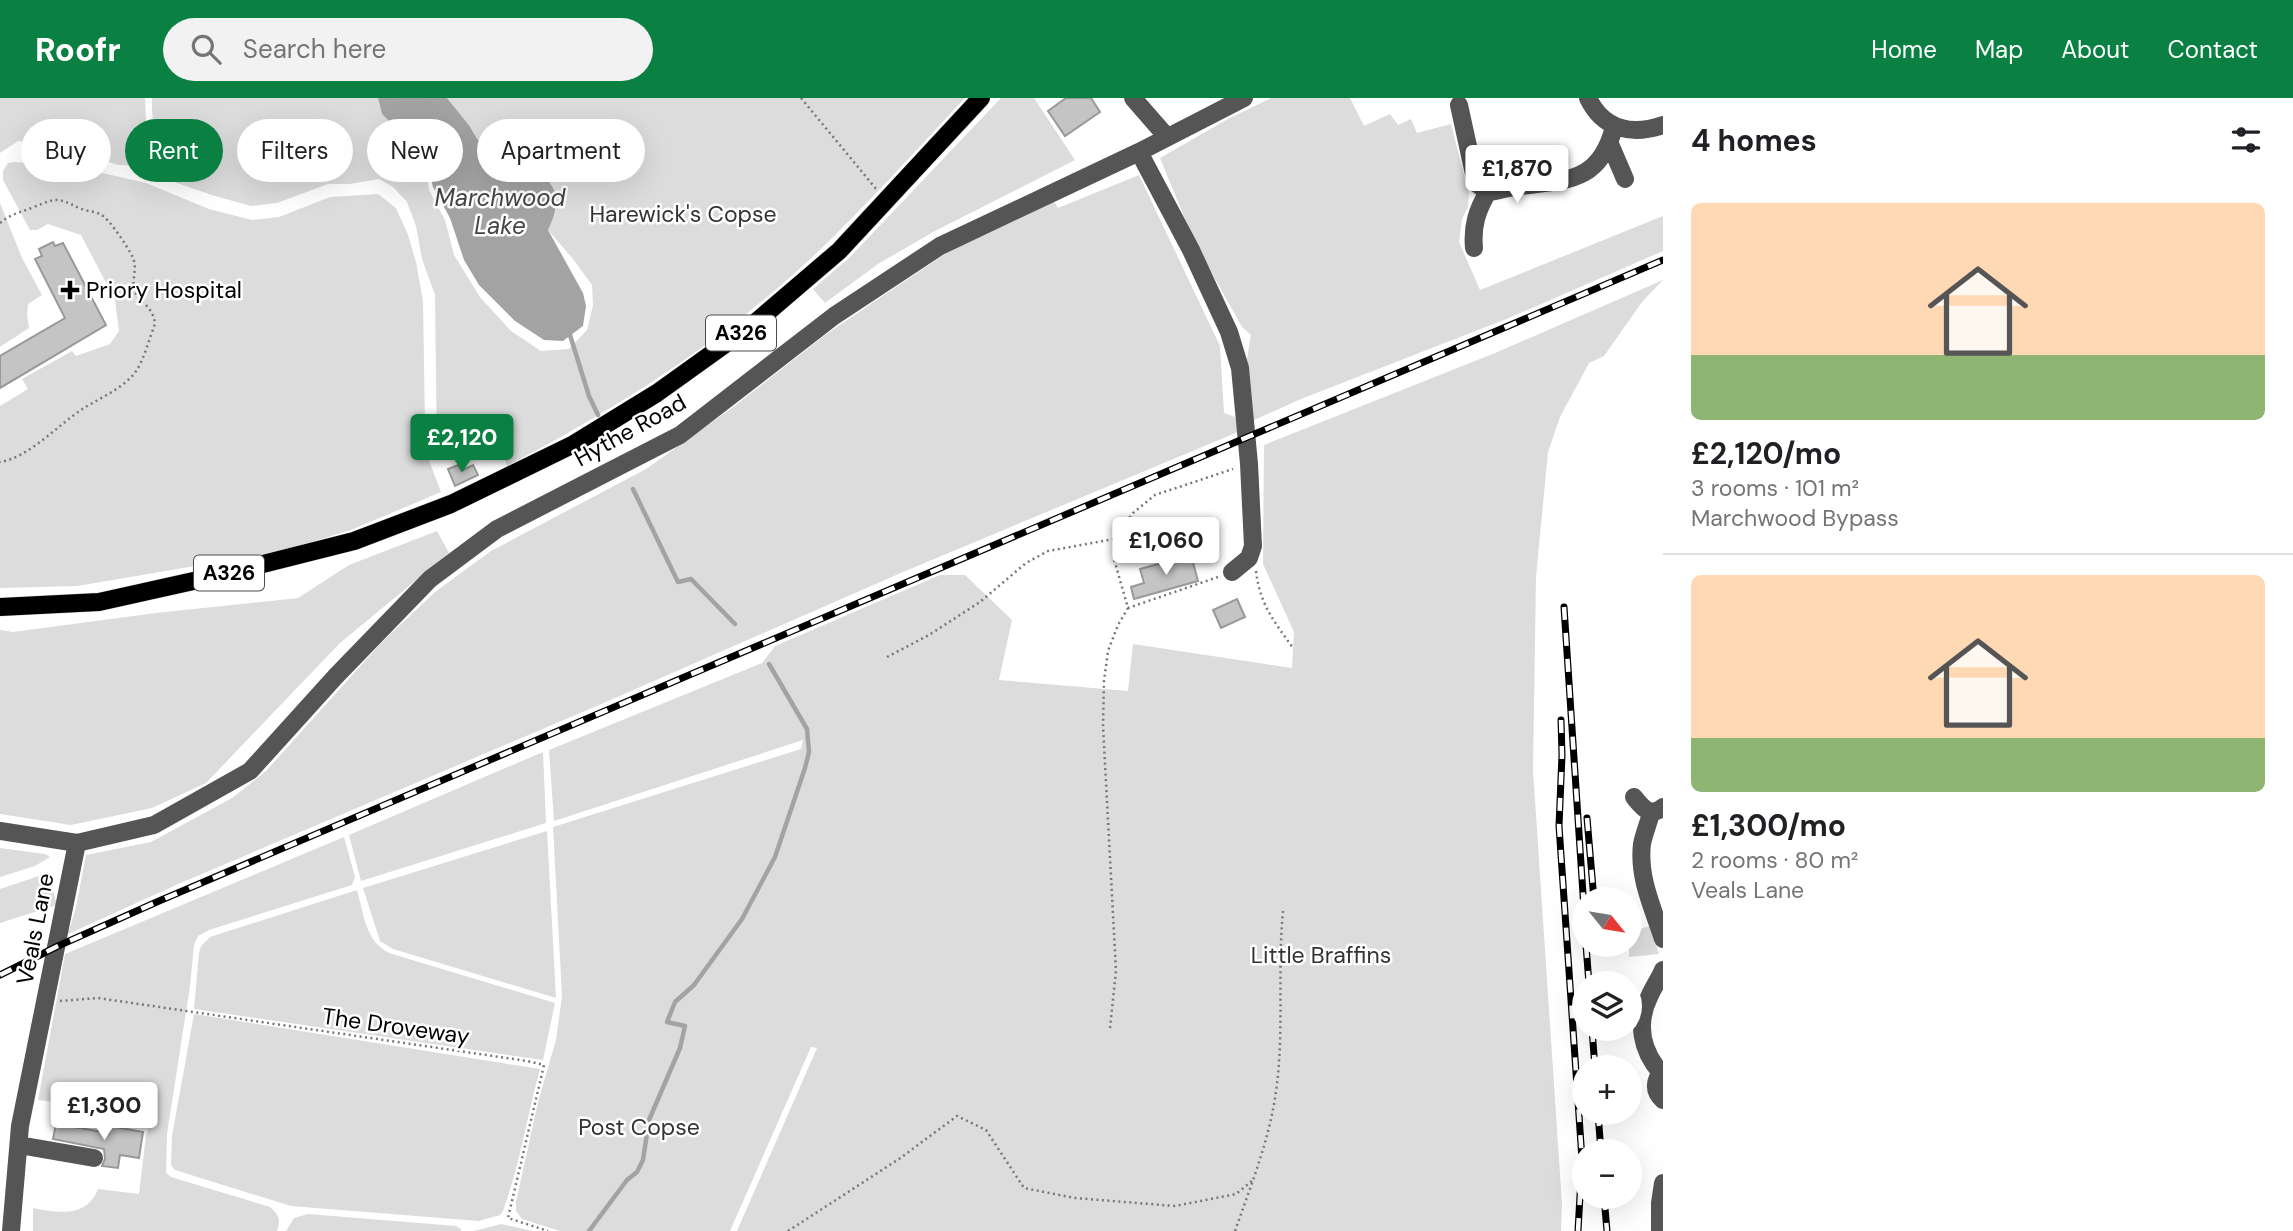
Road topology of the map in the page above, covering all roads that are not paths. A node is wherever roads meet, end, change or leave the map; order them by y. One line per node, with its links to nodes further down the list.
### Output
1 (981, 98): 14 (main road, A326)
2 (1133, 98): 8 (street)
3 (1244, 98): 8 (street, Hythe Road)
4 (1588, 98): 7 (street)
5 (1459, 105): 11 (street)
6 (1663, 125): 7 (street)
7 (1612, 136): 10 (street); 11 (street)
8 (1167, 137): 9 (street, Hythe Road)
9 (1139, 152): 13 (street); 18 (street, Hythe Road)
10 (1625, 179)
11 (1488, 192): 12 (street)
12 (1474, 248)
13 (1232, 572)
14 (0, 607)
15 (1634, 797): 16 (street)
16 (1657, 809): 19 (street)
17 (0, 831): 18 (street)
18 (77, 843): 24 (street, Veals Lane)
19 (1657, 907): 20 (street)
20 (1663, 939)
21 (1663, 970): 22 (street)
22 (1662, 1072): 23 (street)
23 (1663, 1100)
24 (19, 1145): 25 (street); 27 (street, Veals Lane)
25 (94, 1158)
26 (1663, 1182): 28 (street)
27 (11, 1231)
28 (1660, 1231)

